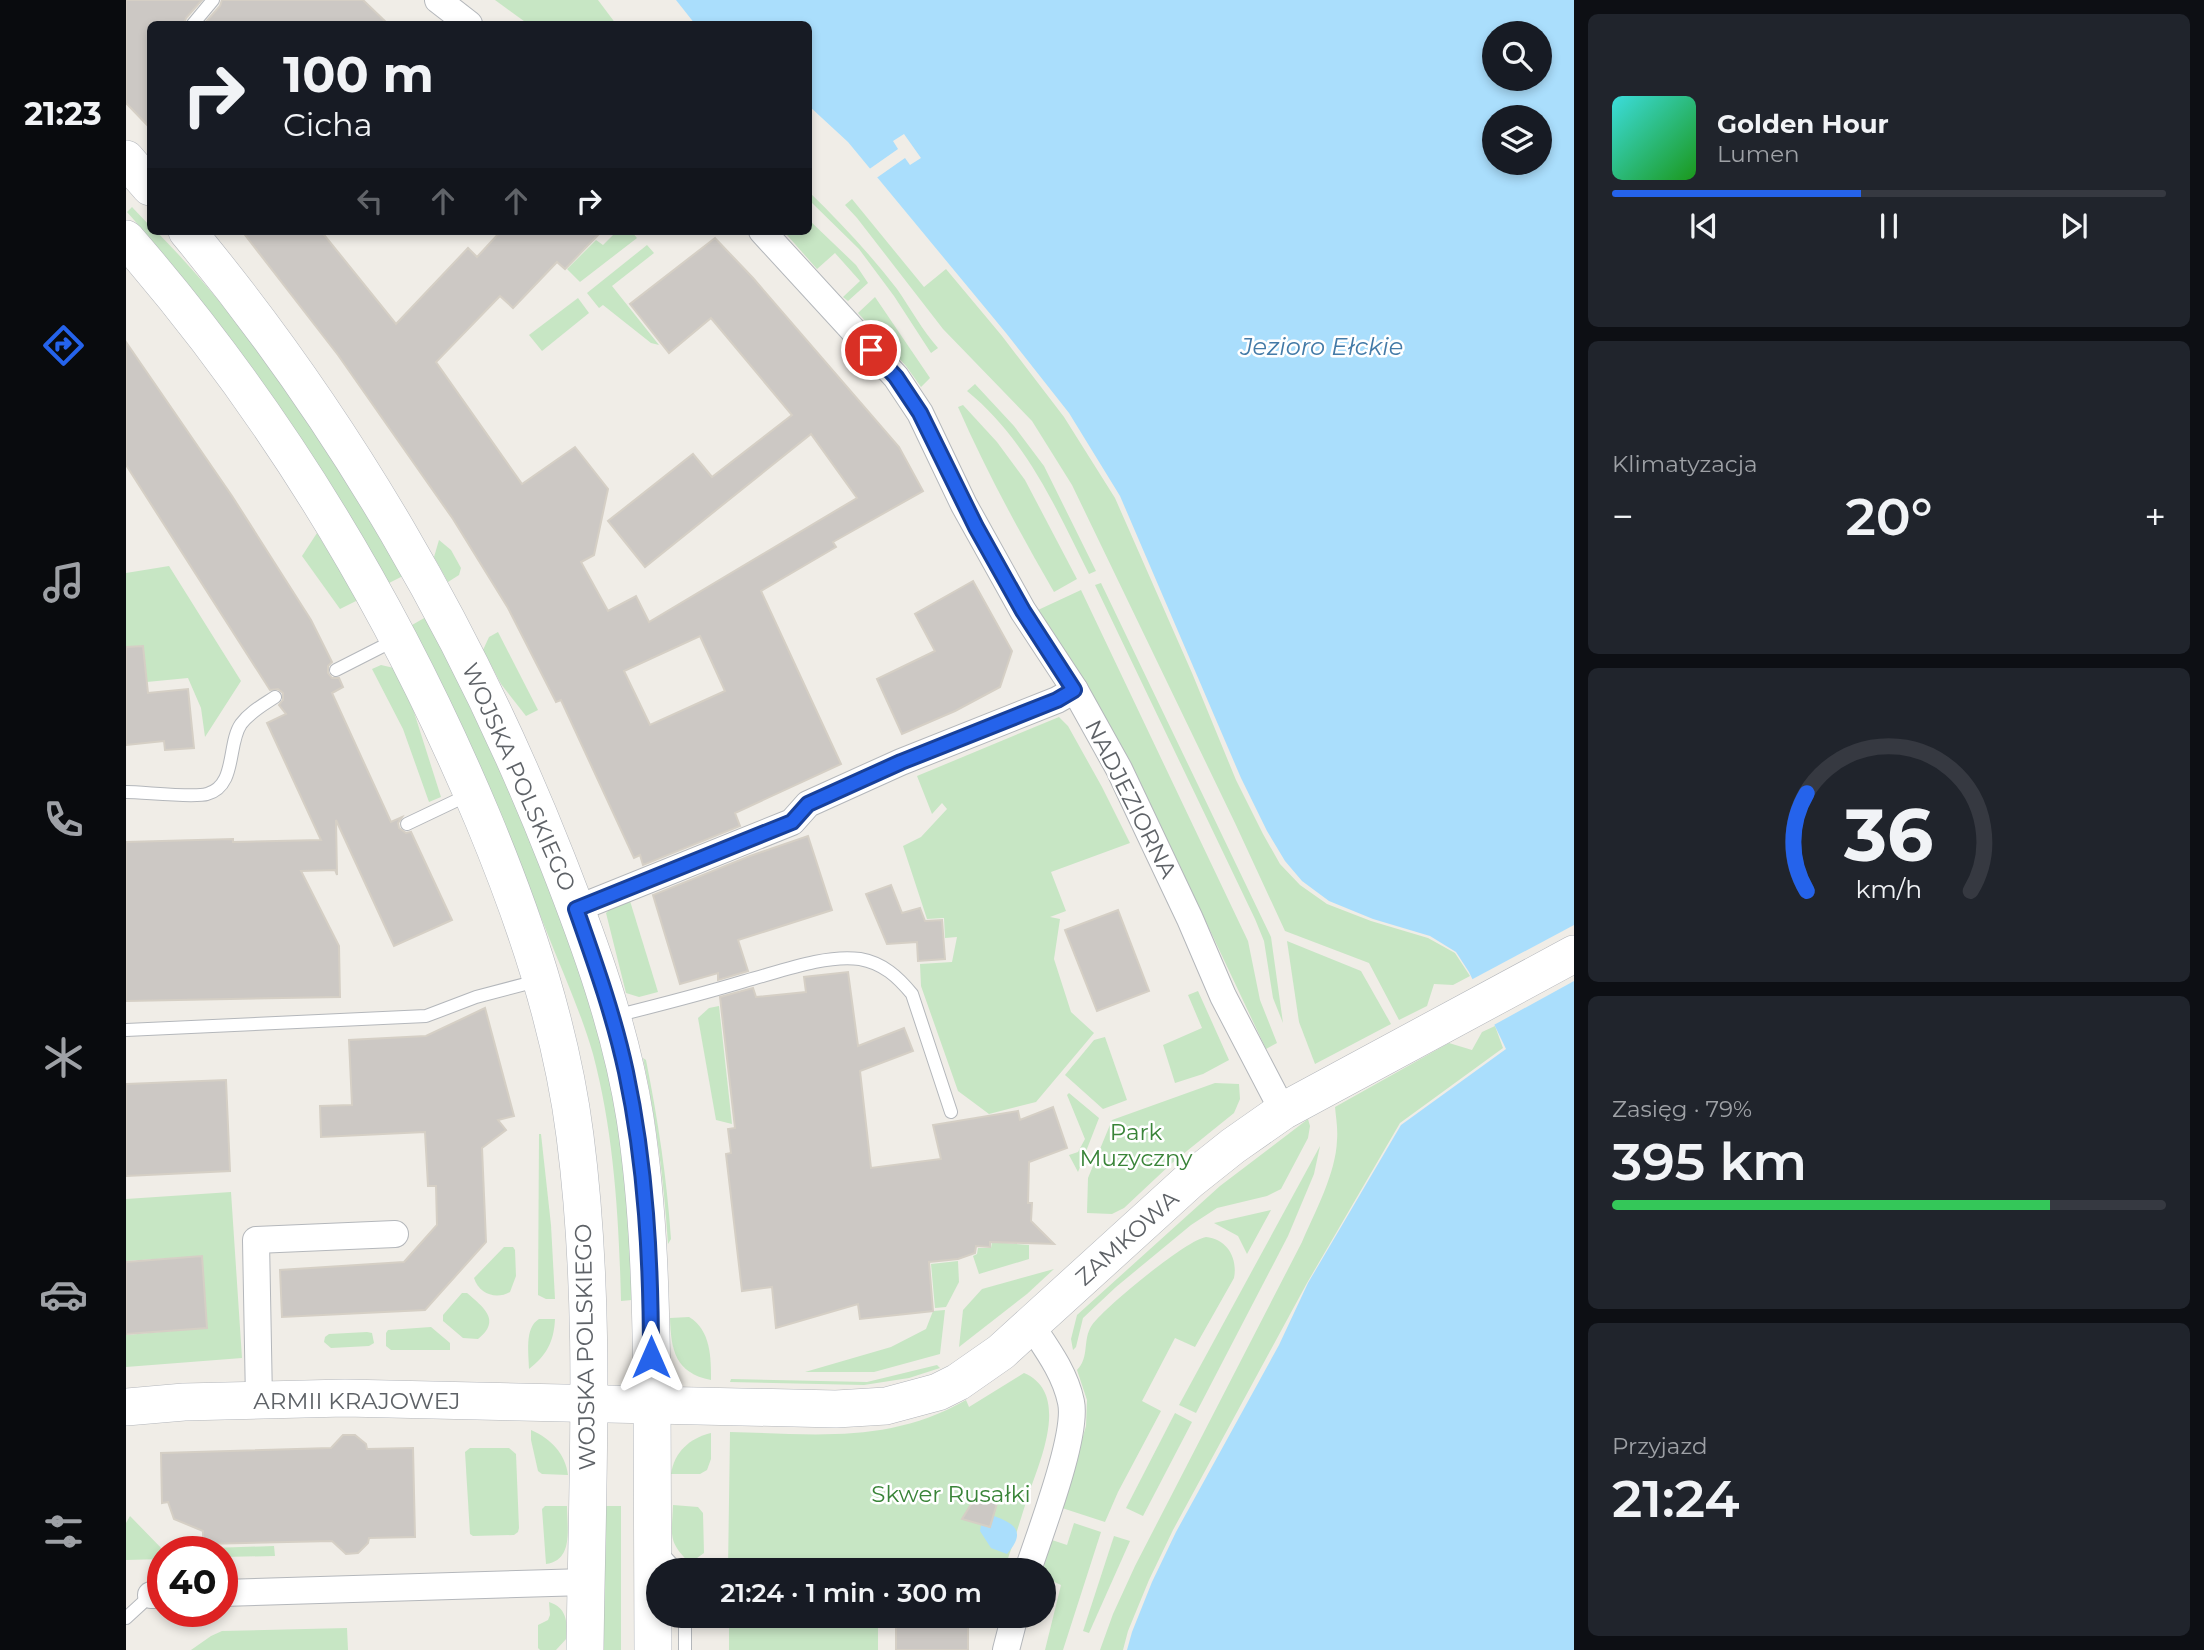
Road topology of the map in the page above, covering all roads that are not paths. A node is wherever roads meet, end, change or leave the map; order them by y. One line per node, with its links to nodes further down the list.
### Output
1 (213, 0): 3 (lane)
2 (438, 0): 4 (street)
3 (196, 21)
4 (465, 21)
5 (126, 159): 6 (street)
6 (147, 184)
7 (197, 235): 17 (street, WOJSKA POLSKIEGO)
8 (766, 235): 12 (street, NADJEZIORNA)
9 (126, 239): 10 (street, WOJSKA POLSKIEGO)
10 (398, 638): 11 (lane); 15 (street, WOJSKA POLSKIEGO)
11 (335, 670)
12 (1074, 690): 17 (street); 22 (street, NADJEZIORNA)
13 (275, 697): 14 (lane)
14 (126, 792)
15 (472, 793): 16 (lane); 19 (street, WOJSKA POLSKIEGO)
16 (407, 824)
17 (576, 909): 20 (street, WOJSKA POLSKIEGO)
18 (1574, 954): 22 (street, ZAMKOWA)
19 (541, 980): 21 (lane); 27 (street, WOJSKA POLSKIEGO)
20 (612, 1017): 23 (lane); 28 (street, WOJSKA POLSKIEGO)
21 (126, 1030)
22 (1283, 1111): 25 (street, ZAMKOWA)
23 (951, 1112)
24 (395, 1234): 26 (street)
25 (1031, 1325): 28 (street, ZAMKOWA); 32 (street)
26 (259, 1400): 27 (street, ARMII KRAJOWEJ); 29 (street, ARMII KRAJOWEJ)
27 (589, 1403): 28 (street, ARMII KRAJOWEJ); 33 (street, WOJSKA POLSKIEGO)
28 (652, 1405): 30 (street, WOJSKA POLSKIEGO)
29 (126, 1407)
30 (653, 1544): 31 (lane); 40 (street, WOJSKA POLSKIEGO)
31 (666, 1558)
32 (1032, 1558)
33 (586, 1582): 34 (street); 39 (street, WOJSKA POLSKIEGO)
34 (238, 1593)
35 (147, 1602): 36 (lane)
36 (126, 1618)
37 (685, 1628): 41 (lane)
38 (1011, 1628): 42 (street)
39 (585, 1650)
40 (653, 1650)
41 (685, 1650)
42 (1006, 1650)

